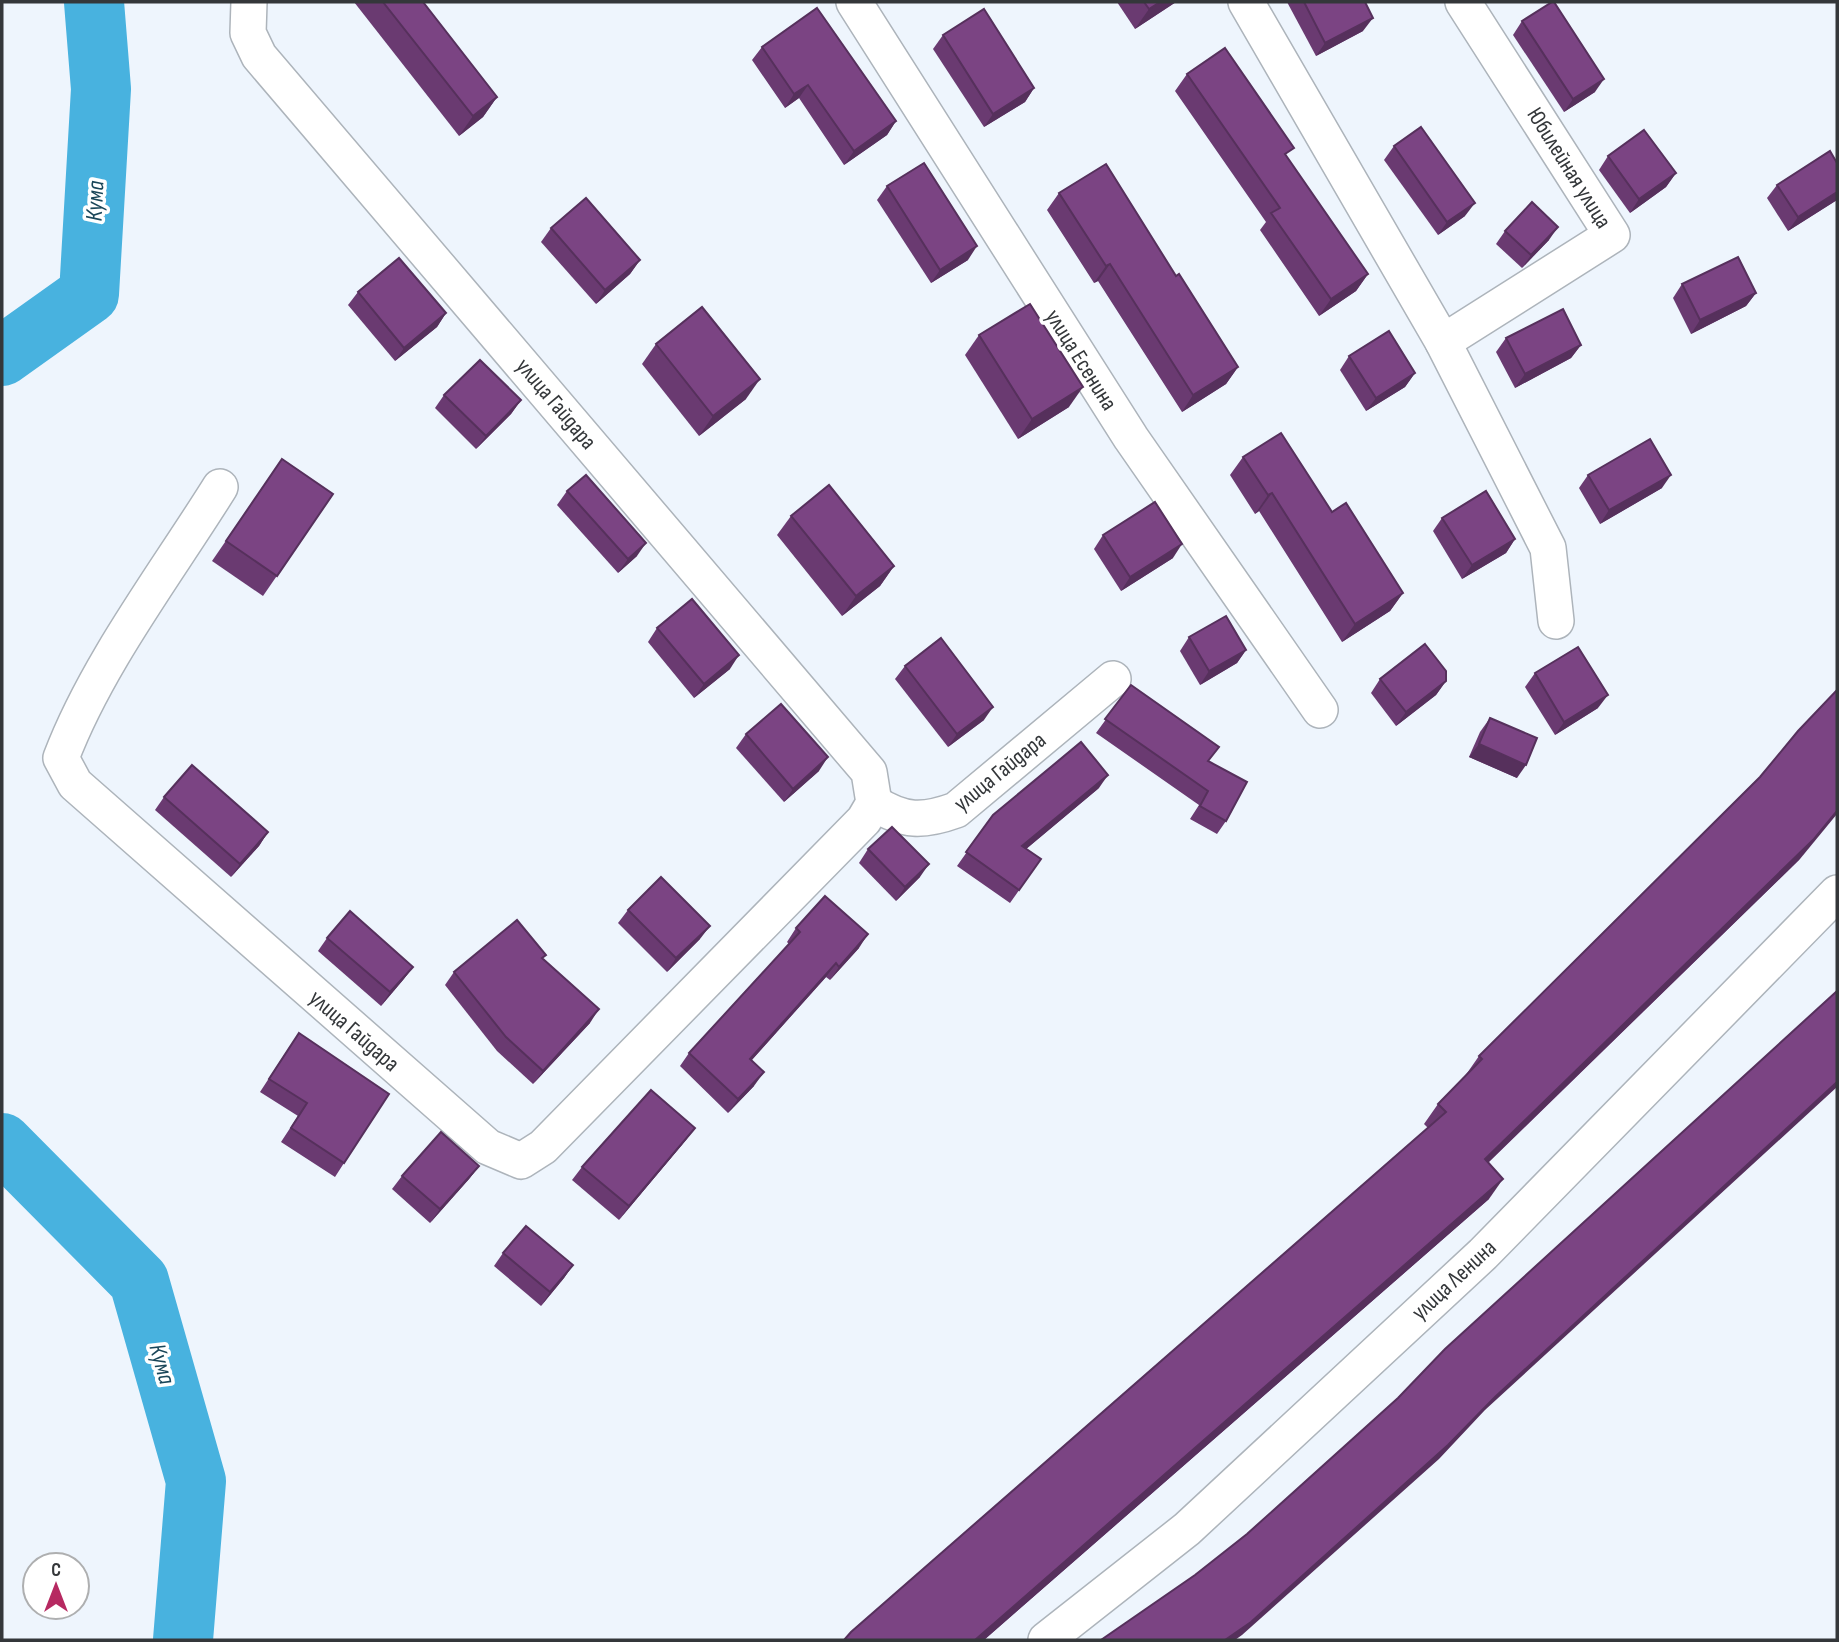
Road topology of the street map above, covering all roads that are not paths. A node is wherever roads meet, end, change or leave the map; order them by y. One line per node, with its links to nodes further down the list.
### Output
1 (249, 2): 10 (street, улица Гайдара)
2 (854, 2): 9 (street, улица Есенина)
3 (1246, 2): 5 (street)
4 (1463, 2): 5 (street, Юбилейная улица)
5 (1443, 342): 7 (street)
6 (220, 488): 10 (street, улица Гайдара)
7 (1556, 621)
8 (1113, 679): 10 (street, улица Гайдара)
9 (1320, 710)
10 (874, 803)
11 (1837, 893): 12 (street, улица Ленина)
12 (1046, 1640)

